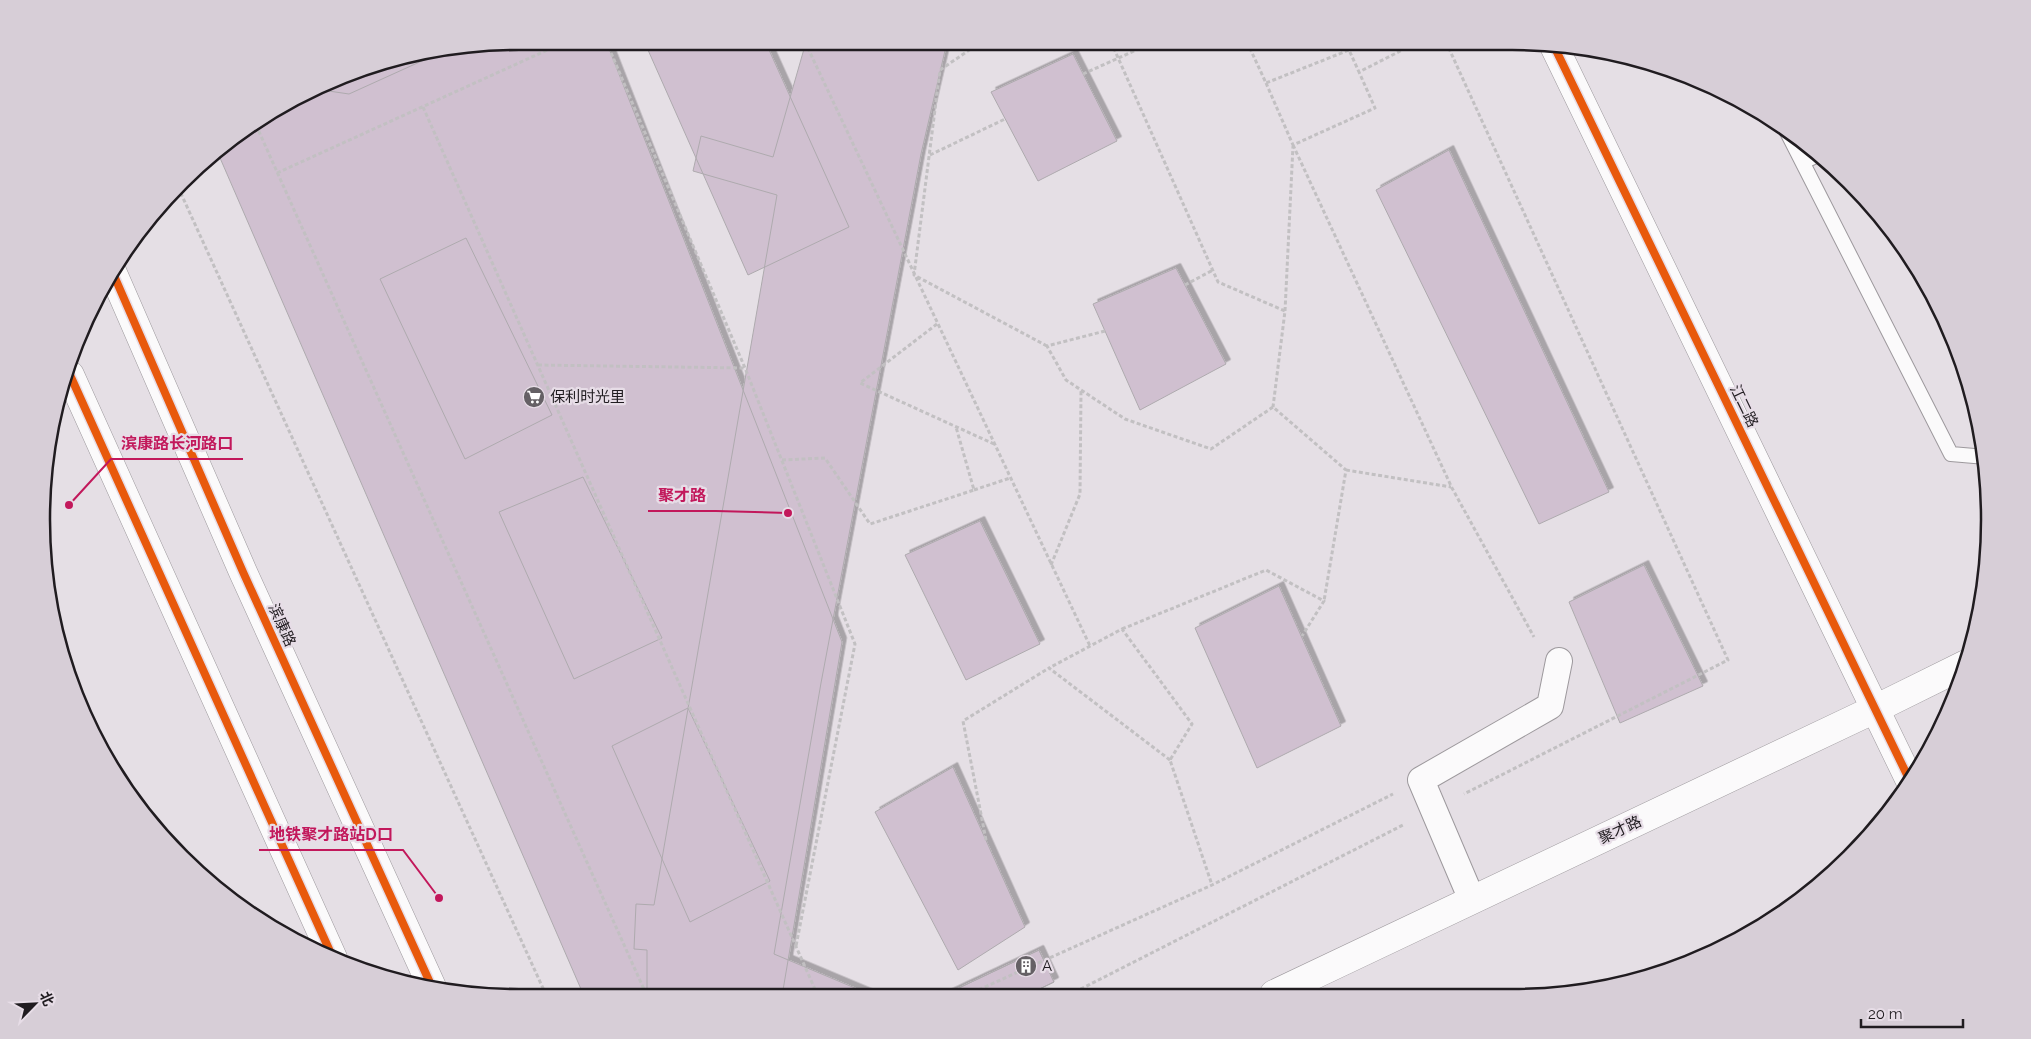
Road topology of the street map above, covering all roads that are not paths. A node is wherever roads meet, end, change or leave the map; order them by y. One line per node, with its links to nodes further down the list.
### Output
1 (1558, 53): 10 (street, 江二路)
2 (1794, 145): 4 (lane)
3 (1811, 158): 4 (lane)
4 (1803, 162): 7 (lane)
5 (116, 280): 14 (street, 滨康路)
6 (72, 379): 13 (street)
7 (1977, 456)
8 (1559, 661): 12 (street)
9 (1956, 669): 10 (street, 聚才路)
10 (1875, 708): 11 (street, 江二路); 12 (street, 聚才路)
11 (1906, 773)
12 (1472, 900): 15 (street, 聚才路)
13 (329, 948)
14 (428, 980)
15 (1310, 987)

